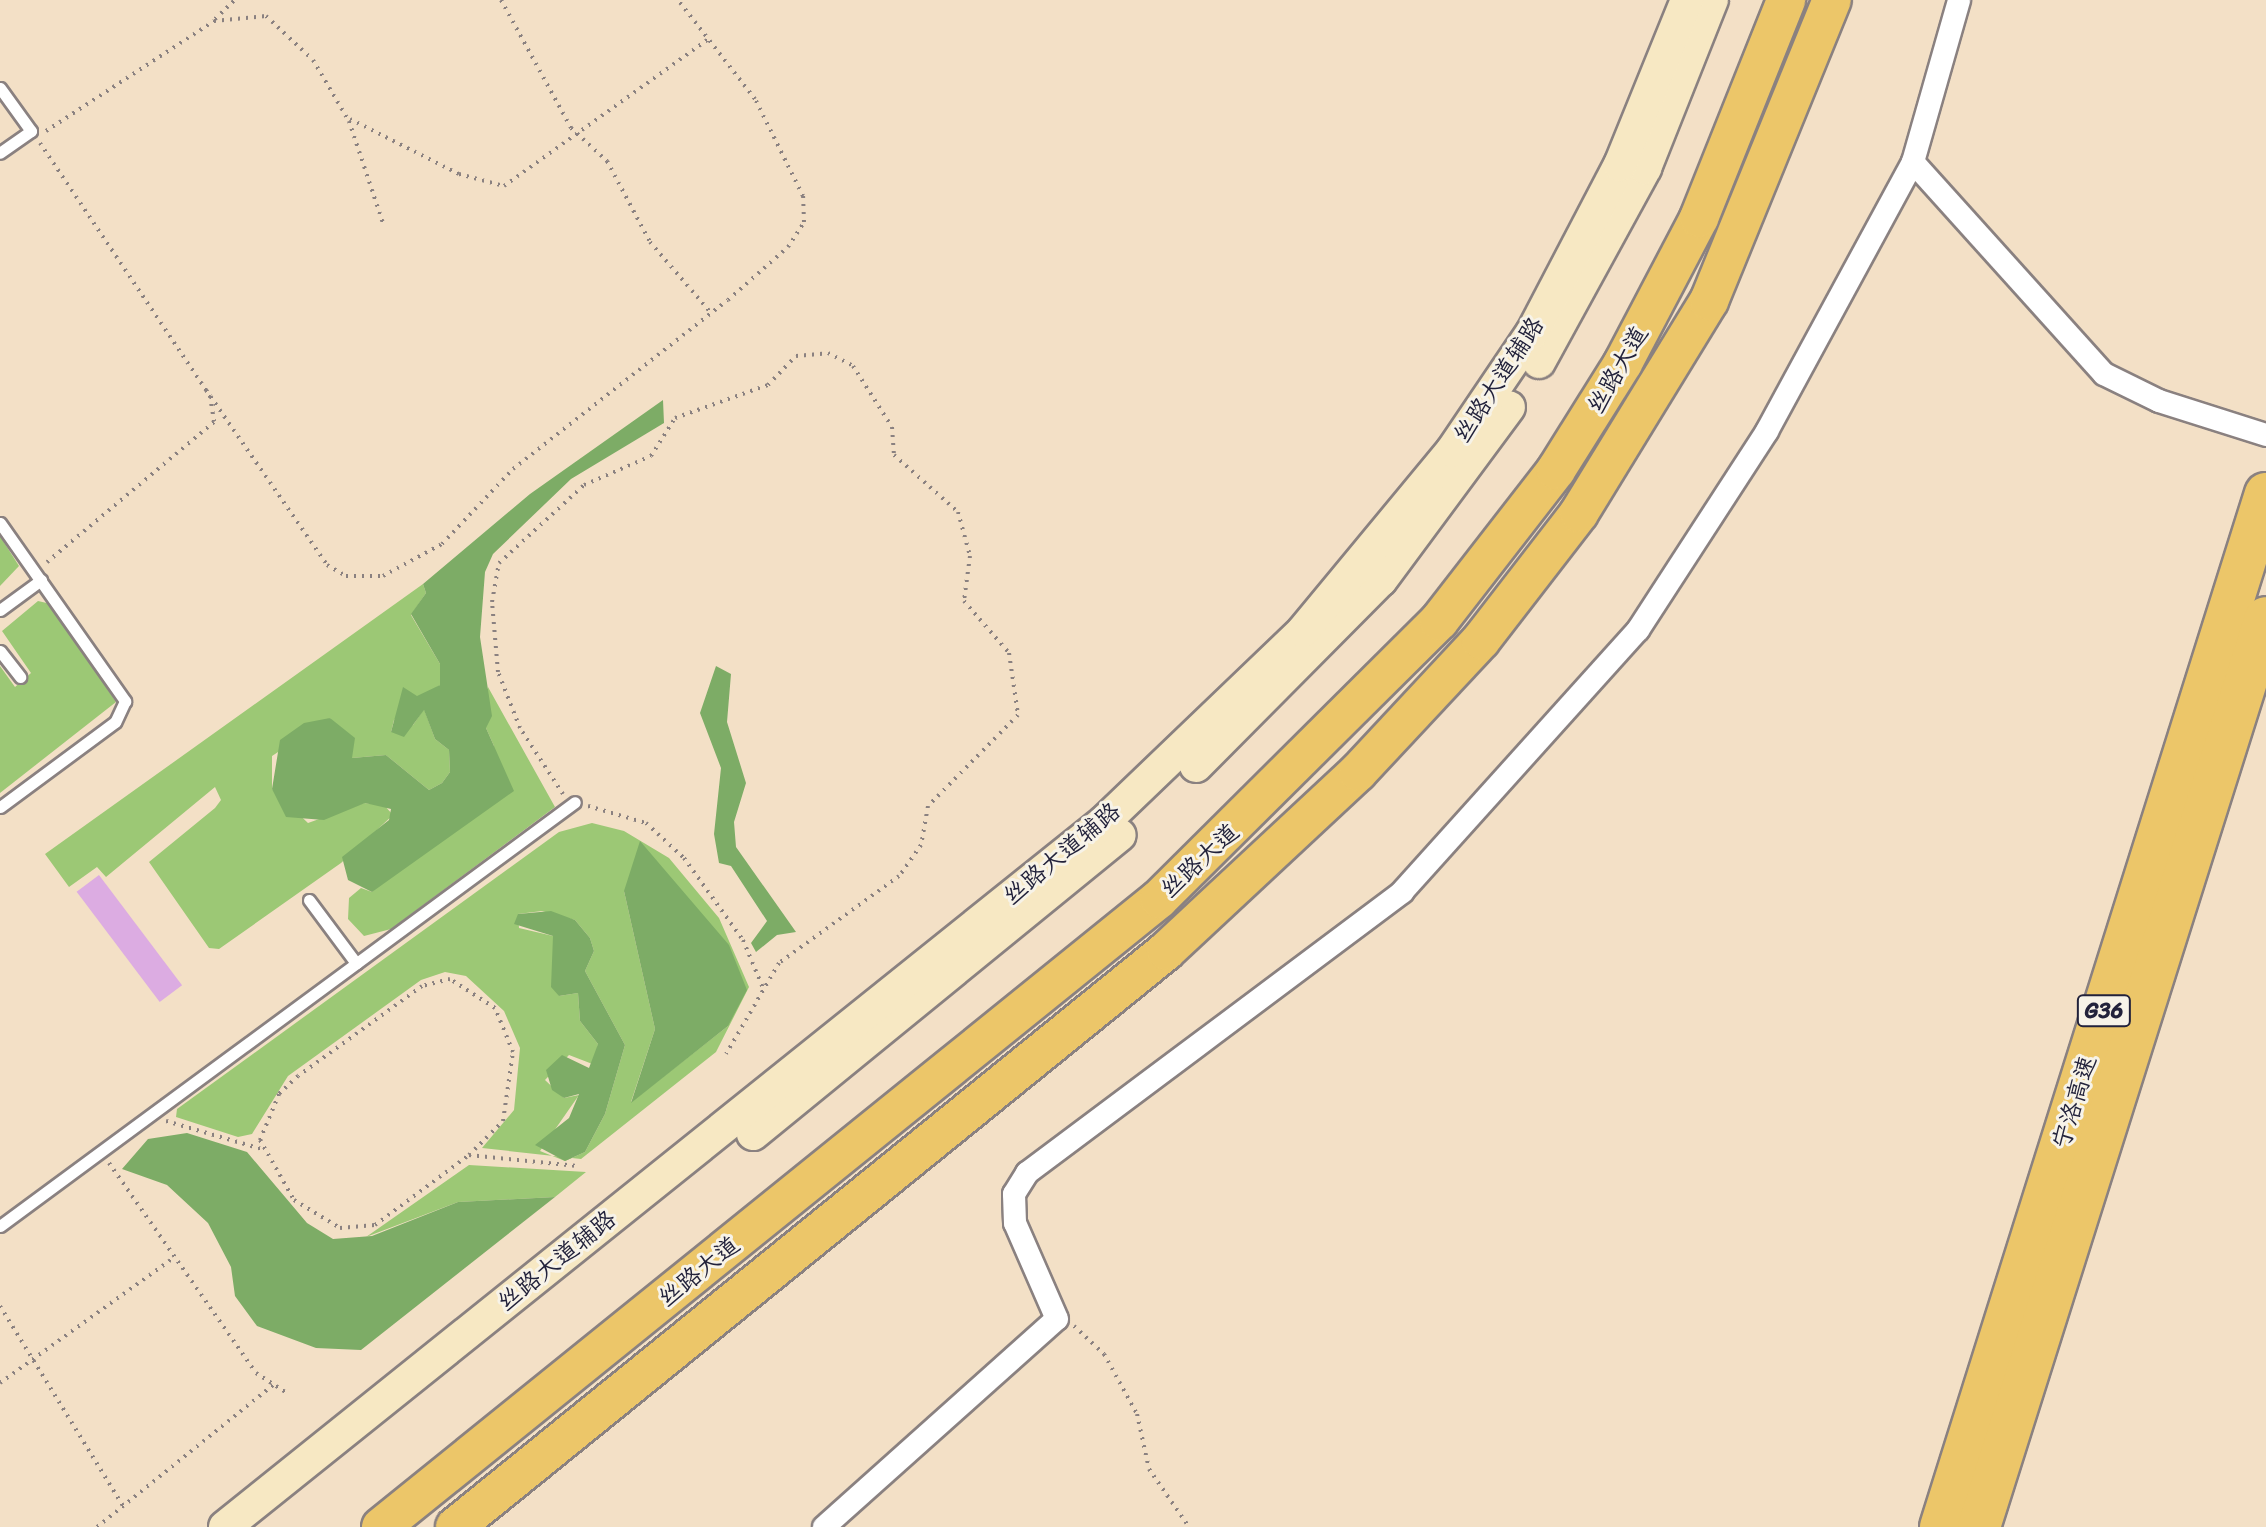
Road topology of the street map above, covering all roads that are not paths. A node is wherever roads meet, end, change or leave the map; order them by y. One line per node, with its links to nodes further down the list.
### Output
1 (1687, 0): 22 (main road, 丝路大道辅路)
2 (1712, 0): 23 (main road, 丝路大道辅路)
3 (1786, 0): 24 (highway, 丝路大道)
4 (1832, 0): 25 (highway, 丝路大道)
5 (1959, 0): 8 (street)
6 (0, 88): 7 (lane)
7 (0, 153)
8 (1913, 162): 9 (street); 26 (street)
9 (2266, 435)
10 (2266, 494): 27 (highway, 宁洛高速 / G36)
11 (0, 523): 12 (lane)
12 (38, 576): 13 (lane); 18 (lane)
13 (0, 610)
14 (2266, 618): 28 (highway, 宁洛高速 / G36)
15 (0, 651): 16 (lane)
16 (20, 677)
17 (575, 802): 20 (lane)
18 (0, 807)
19 (309, 900): 20 (lane)
20 (356, 963): 21 (lane)
21 (0, 1226)
22 (225, 1527)
23 (259, 1527)
24 (381, 1527)
25 (455, 1527)
26 (824, 1527)
27 (1941, 1527)
28 (1979, 1527)

